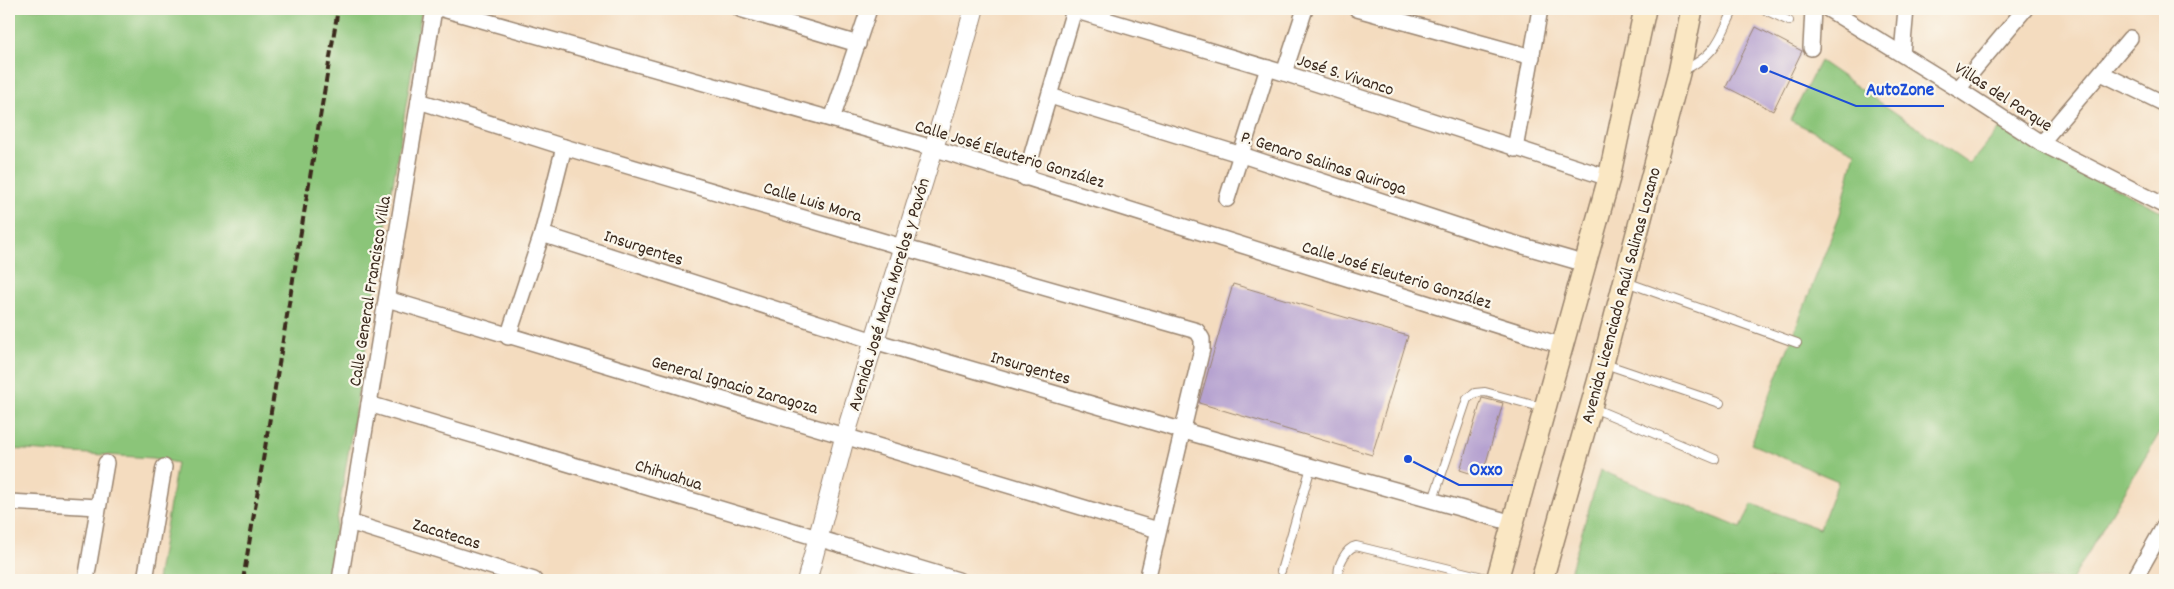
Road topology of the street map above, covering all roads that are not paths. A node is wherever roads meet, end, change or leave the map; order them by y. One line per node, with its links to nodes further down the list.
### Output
1 (434, 9): 32 (street, Calle General Francisco Villa)
2 (443, 9): 34 (street, Calle José Eleuterio González)
3 (740, 9): 22 (street)
4 (869, 9): 22 (street)
5 (974, 9): 37 (street, Avenida José María Morelos y Pavón)
6 (1072, 9): 26 (street, José S. Vivanco); 31 (street)
7 (1305, 9): 27 (street)
8 (1358, 9): 25 (street)
9 (1540, 9): 25 (street)
10 (1645, 9): 41 (main road)
11 (1692, 9): 28 (main road, Avenida Licenciado Raúl Salinas Lozano)
12 (1734, 9): 28 (lane)
13 (1763, 9): 19 (lane)
14 (1813, 9): 23 (street)
15 (1828, 9): 24 (street, Villas del Parque)
16 (1906, 9): 24 (street)
17 (2009, 9): 20 (street)
18 (2025, 9): 20 (street)
19 (1789, 21)
20 (2007, 30): 30 (street)
21 (2130, 38): 29 (street)
22 (858, 44): 34 (street)
23 (1811, 48)
24 (1902, 54): 30 (street, Villas del Parque)
25 (1532, 57): 38 (street)
26 (1268, 68): 27 (street, José S. Vivanco); 39 (street)
27 (1284, 73): 38 (street, José S. Vivanco)
28 (1679, 73): 47 (main road, Avenida Licenciado Raúl Salinas Lozano)
29 (2101, 73): 33 (street); 35 (street)
30 (1958, 89): 35 (street, Villas del Parque)
31 (1050, 96): 39 (street, P. Genaro Salinas Quiroga); 40 (street)
32 (419, 100): 36 (street, Calle Luis Mora); 48 (street, Calle General Francisco Villa)
33 (2165, 104)
34 (832, 119): 37 (street, Calle José Eleuterio González)
35 (2041, 143): 43 (street, Villas del Parque)
36 (564, 147): 44 (street); 45 (street, Calle Luis Mora)
37 (932, 148): 40 (street, Calle José Eleuterio González); 45 (street, Avenida José María Morelos y Pavón)
38 (1515, 149): 41 (street, José S. Vivanco)
39 (1242, 155): 42 (street); 46 (street, P. Genaro Salinas Quiroga)
40 (1026, 178): 52 (street, Calle José Eleuterio González)
41 (1609, 178): 46 (main road)
42 (1227, 199)
43 (2165, 206)
44 (542, 234): 49 (street); 50 (street, Insurgentes)
45 (902, 247): 50 (street, Avenida José María Morelos y Pavón); 58 (street, Calle Luis Mora)
46 (1586, 264): 52 (main road)
47 (1624, 282): 51 (lane); 53 (main road, Avenida Licenciado Raúl Salinas Lozano)
48 (387, 299): 49 (street, General Ignacio Zaragoza); 55 (street, Calle General Francisco Villa)
49 (508, 337): 59 (street, General Ignacio Zaragoza)
50 (874, 341): 58 (street, Insurgentes); 59 (street, Avenida José María Morelos y Pavón)
51 (1796, 343)
52 (1563, 346): 57 (main road)
53 (1603, 363): 54 (lane); 56 (main road, Avenida Licenciado Raúl Salinas Lozano)
54 (1720, 403)
55 (369, 404): 67 (street, Calle General Francisco Villa); 71 (street, Chihuahua)
56 (1591, 407): 60 (lane); 83 (main road, Avenida Licenciado Raúl Salinas Lozano)
57 (1546, 409): 64 (lane); 68 (main road)
58 (1184, 431): 62 (street, Insurgentes); 70 (street)
59 (845, 436): 70 (street, General Ignacio Zaragoza); 71 (street, Avenida José María Morelos y Pavón)
60 (1715, 459)
61 (106, 463): 66 (street)
62 (1311, 466): 64 (street, Insurgentes); 72 (lane)
63 (164, 467): 75 (street)
64 (1433, 500): 68 (street, Insurgentes)
65 (9, 502): 66 (street)
66 (98, 507): 74 (street)
67 (349, 522): 76 (street, Calle General Francisco Villa); 77 (street, Zacatecas)
68 (1513, 523): 82 (main road)
69 (2165, 525): 73 (street)
70 (1158, 530): 80 (street)
71 (819, 539): 78 (street, Avenida José María Morelos y Pavón); 79 (street, Chihuahua)
72 (1281, 571)
73 (2139, 579)
74 (86, 580)
75 (145, 580)
76 (340, 580)
77 (534, 580)
78 (808, 580)
79 (958, 580)
80 (1147, 580)
81 (1345, 580): 82 (lane)
82 (1497, 580)
83 (1542, 580)

